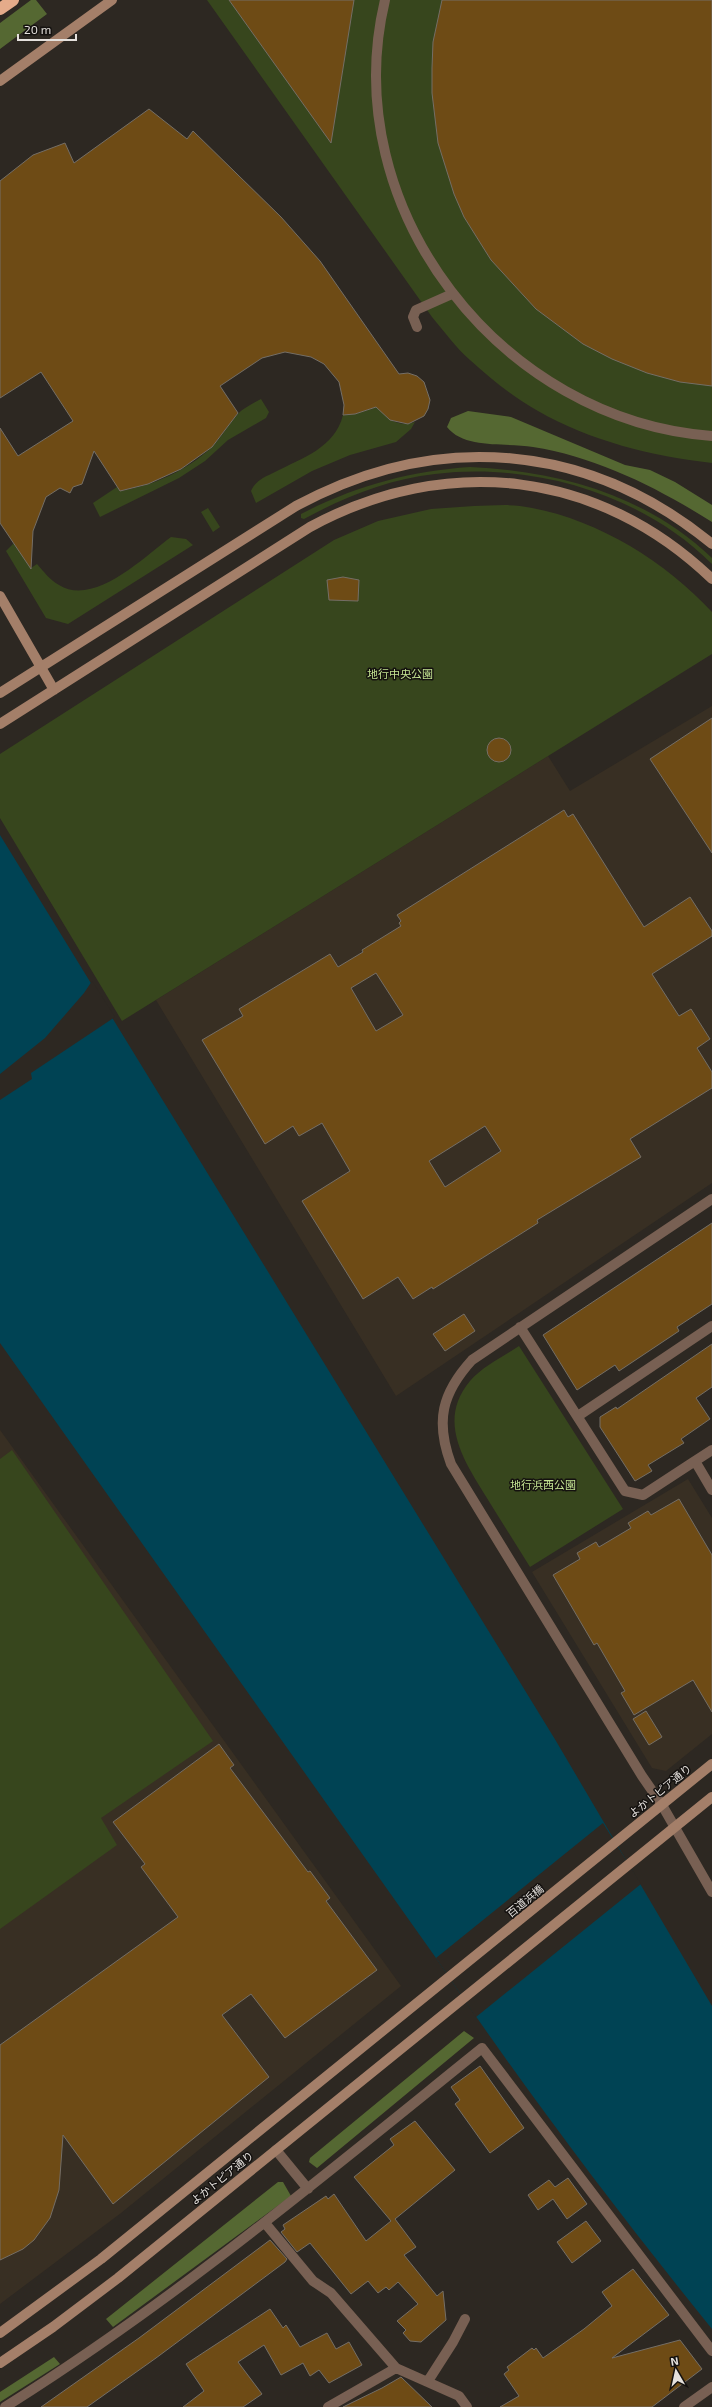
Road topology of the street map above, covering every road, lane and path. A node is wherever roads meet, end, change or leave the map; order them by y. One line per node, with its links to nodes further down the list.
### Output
1 (13, 0): 4 (highway)
2 (112, 0): 5 (street)
3 (385, 0): 6 (street)
4 (0, 10)
5 (0, 81)
6 (452, 294): 7 (street); 8 (street)
7 (417, 327)
8 (712, 436)
9 (712, 544): 12 (street)
10 (712, 579): 13 (street)
11 (0, 596): 12 (street)
12 (42, 668): 13 (street); 14 (street)
13 (54, 690): 15 (street)
14 (0, 693)
15 (0, 724)
16 (712, 1199): 18 (street)
17 (712, 1326): 19 (street)
18 (520, 1327): 19 (street); 25 (street)
19 (578, 1416): 21 (street)
20 (712, 1450): 21 (street)
21 (695, 1461): 22 (street)
22 (712, 1490)
23 (712, 1764): 25 (street, よかトピア通り)
24 (712, 1797): 26 (street)
25 (662, 1805): 26 (street); 27 (street, よかトピア通り)
26 (674, 1828): 28 (street); 30 (street, よかトピア通り)
27 (623, 1838): 29 (street, 百道浜橋)
28 (712, 1892)
29 (442, 1983): 34 (street, よかトピア通り)
30 (276, 2150): 31 (street); 36 (street, よかトピア通り)
31 (308, 2188): 32 (street); 35 (street)
32 (266, 2223): 37 (street); 40 (street)
33 (465, 2319): 38 (street)
34 (0, 2333)
35 (712, 2351)
36 (0, 2364)
37 (396, 2368): 38 (street); 41 (street)
38 (428, 2381): 42 (street)
39 (712, 2387): 43 (street)
40 (5, 2407)
41 (328, 2407)
42 (467, 2407)
43 (684, 2407)

